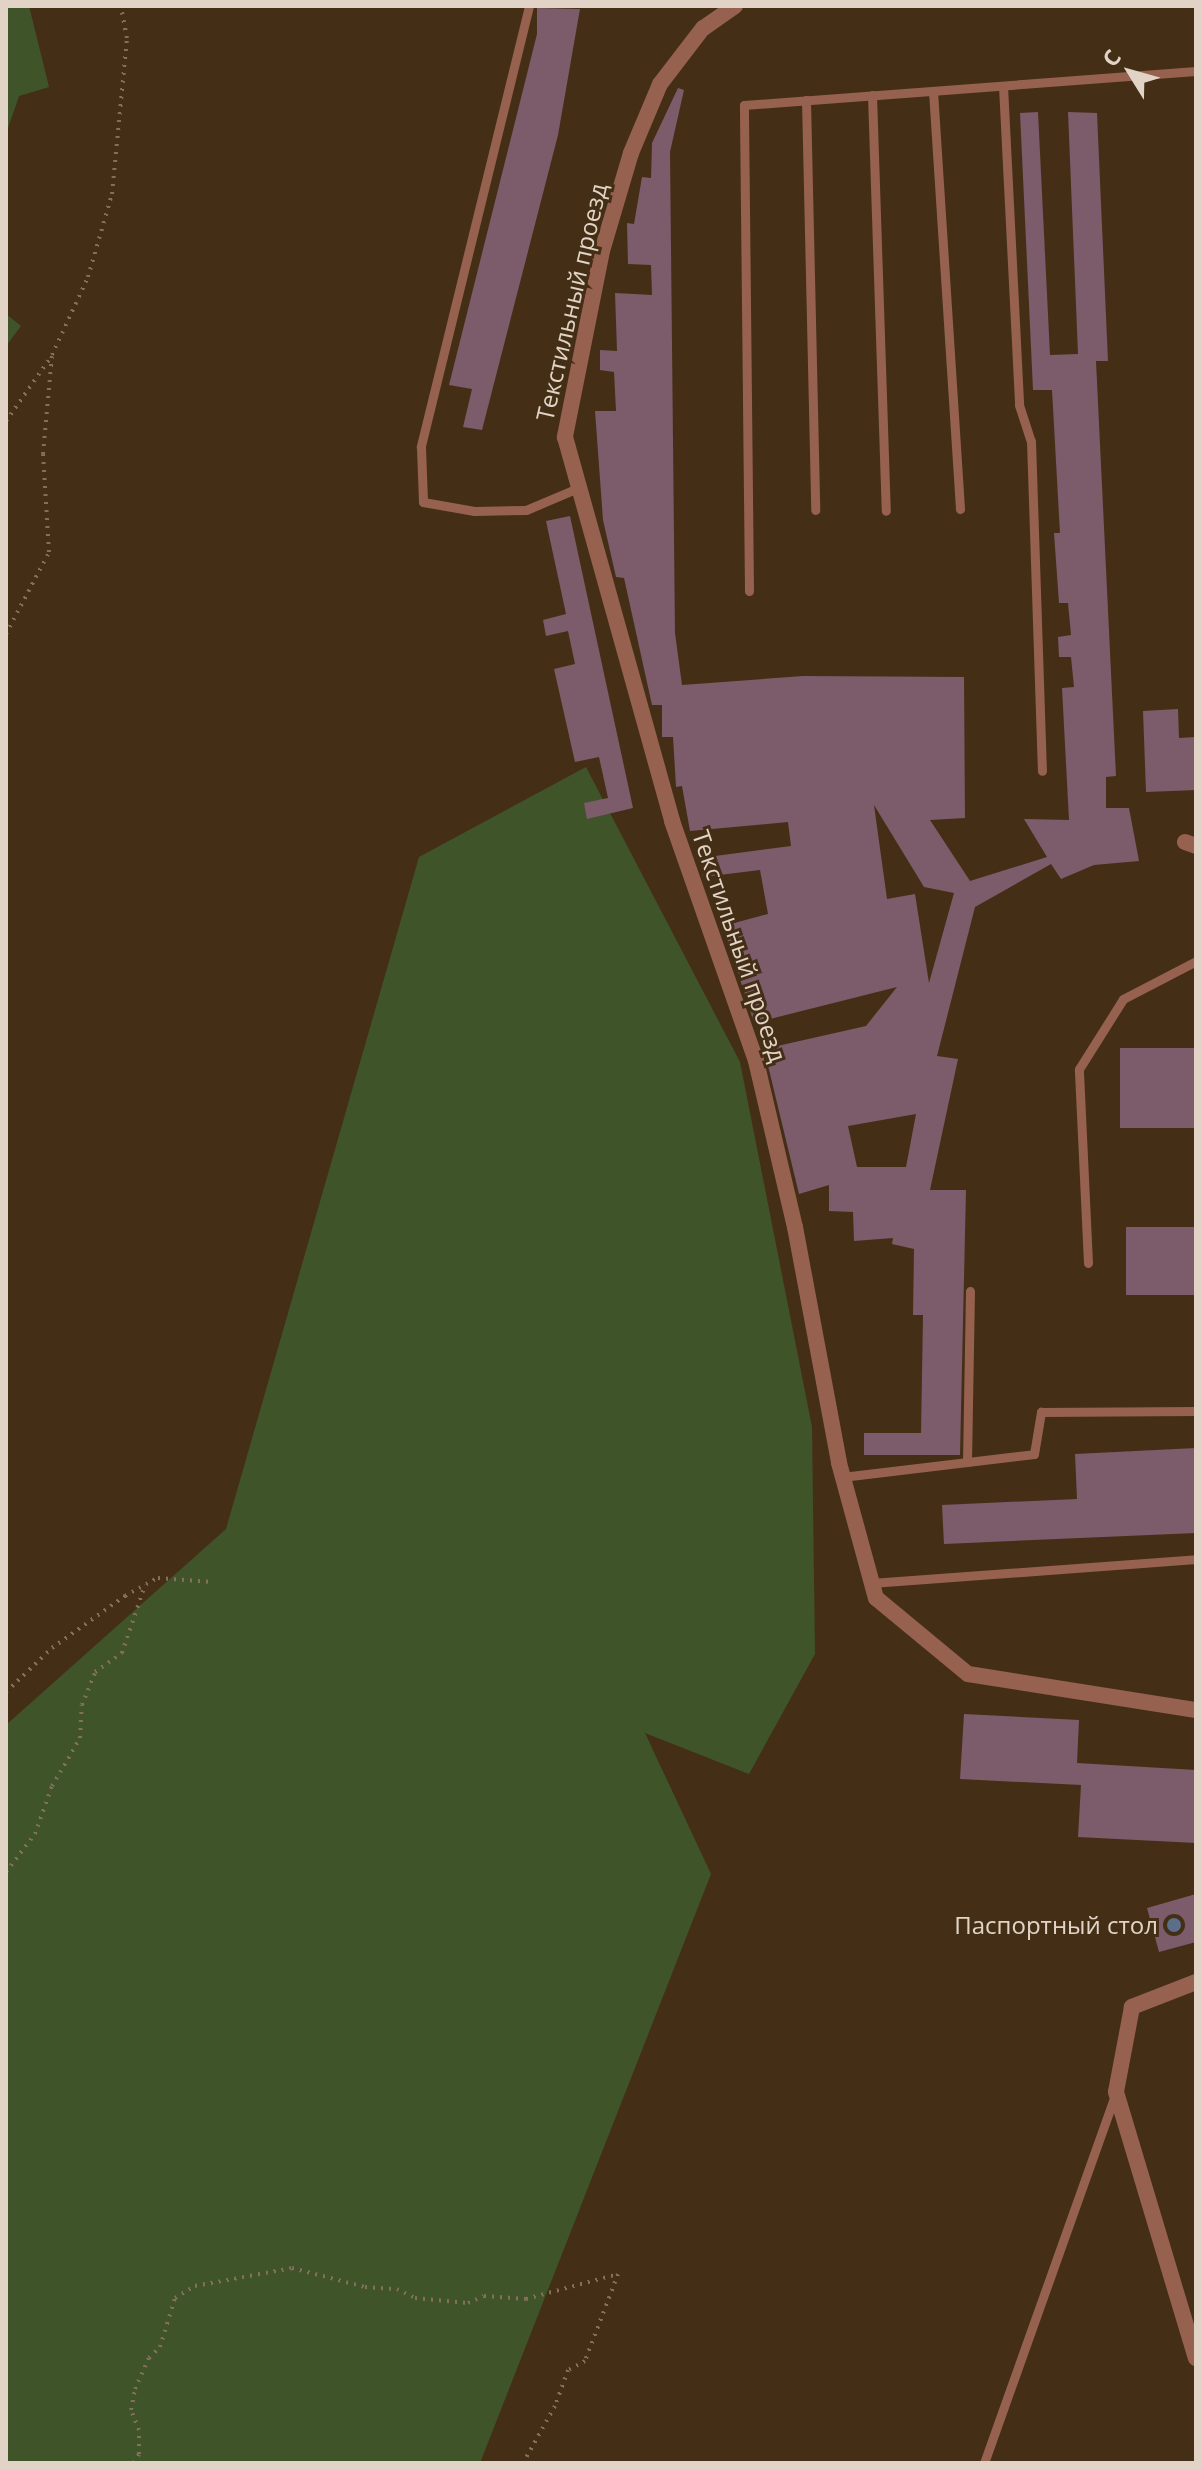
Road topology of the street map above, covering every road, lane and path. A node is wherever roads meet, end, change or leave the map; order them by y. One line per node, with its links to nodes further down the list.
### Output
1 (121, 6): 9 (path)
2 (529, 6): 11 (lane)
3 (735, 6): 11 (street, Текстильный проезд)
4 (1196, 71): 5 (lane)
5 (1003, 86): 6 (lane); 17 (lane)
6 (933, 91): 7 (lane); 12 (lane)
7 (872, 95): 8 (lane); 14 (lane)
8 (806, 100): 13 (lane); 15 (lane)
9 (52, 355): 10 (path); 16 (path)
10 (6, 421)
11 (578, 488): 23 (street, Текстильный проезд)
12 (960, 509)
13 (815, 510)
14 (886, 511)
15 (749, 591)
16 (6, 634)
17 (1042, 771)
18 (1196, 961): 19 (lane)
19 (1088, 1263)
20 (970, 1291): 22 (lane)
21 (1196, 1411): 22 (lane)
22 (967, 1462): 23 (lane)
23 (842, 1477): 26 (street, Текстильный проезд)
24 (1196, 1559): 26 (lane)
25 (213, 1582): 27 (path)
26 (871, 1583): 29 (street, Текстильный проезд)
27 (145, 1585): 28 (path); 30 (path)
28 (6, 1692)
29 (1196, 1710)
30 (6, 1872)
31 (1196, 1982): 32 (street)
32 (1116, 2092): 33 (street); 36 (lane)
33 (1196, 2358)
34 (134, 2463): 35 (path)
35 (523, 2463)
36 (984, 2463)

